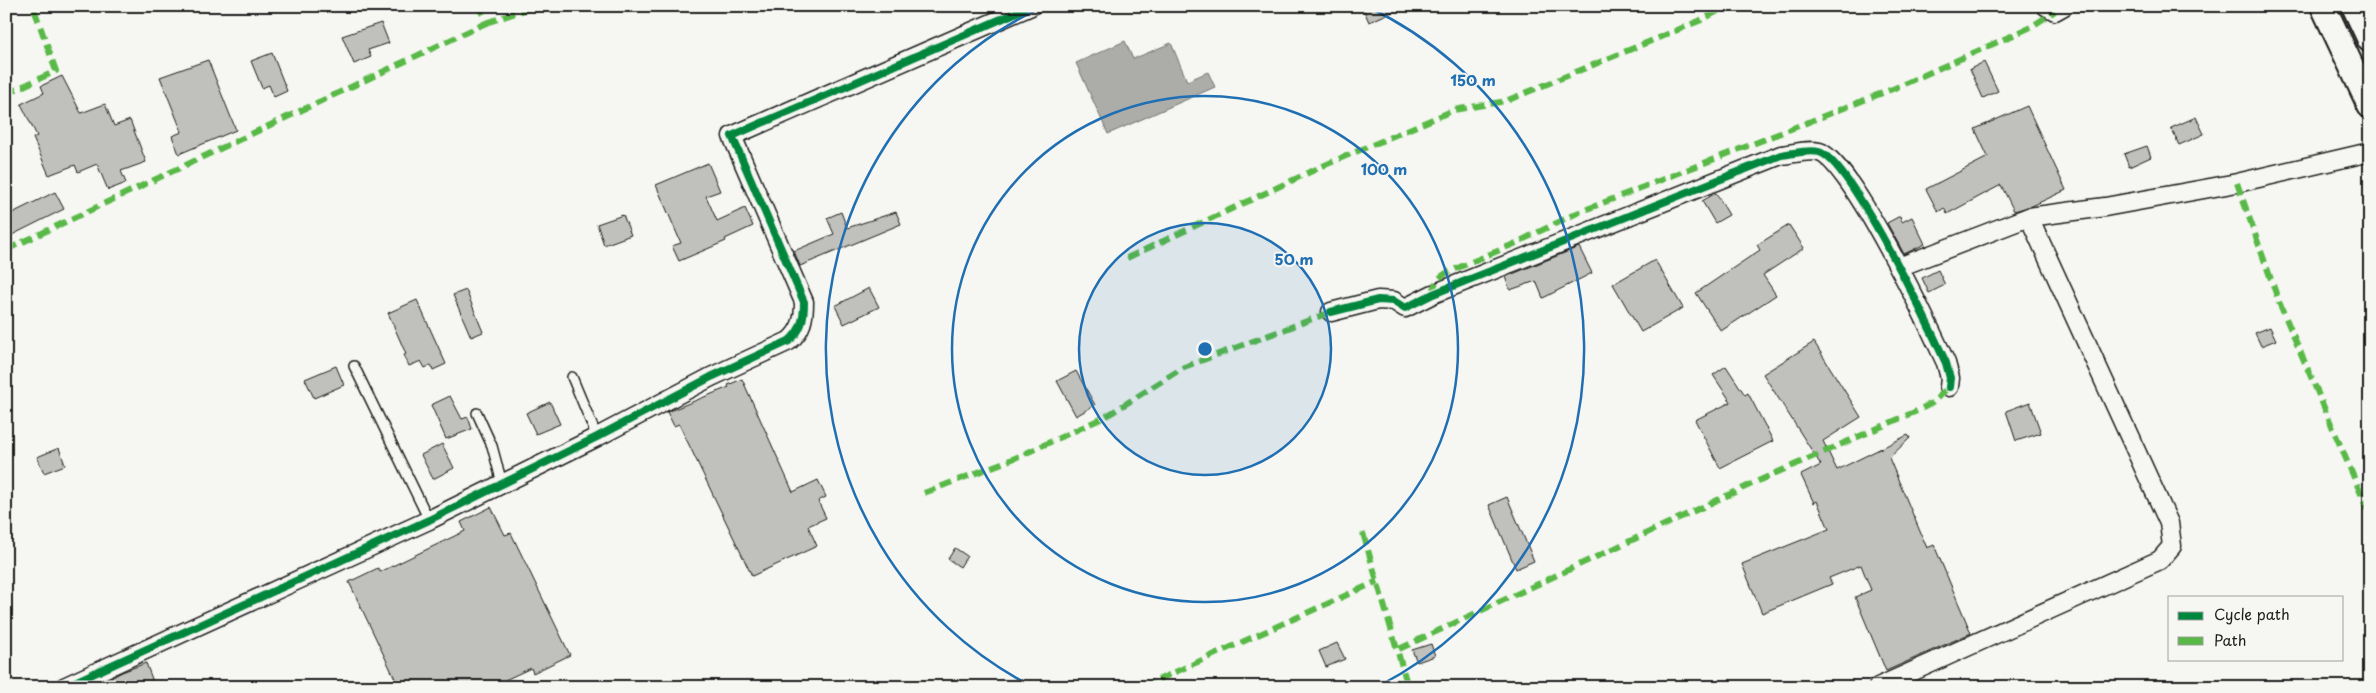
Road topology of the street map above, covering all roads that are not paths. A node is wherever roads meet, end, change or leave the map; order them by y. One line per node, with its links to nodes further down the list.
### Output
1 (1032, 6): 16 (street)
2 (2046, 6): 3 (street)
3 (2064, 6)
4 (2323, 6): 7 (main road)
5 (2354, 6): 6 (main road)
6 (2370, 40)
7 (2370, 106)
8 (2370, 152): 9 (street)
9 (2029, 217): 10 (street); 20 (street)
10 (1900, 267): 11 (street); 14 (street)
11 (1331, 312)
12 (354, 366): 18 (lane)
13 (572, 377): 16 (lane)
14 (1949, 387)
15 (477, 413): 17 (lane)
16 (597, 437): 17 (street)
17 (502, 483): 18 (street)
18 (429, 520): 19 (street)
19 (64, 687)
20 (1878, 687)

